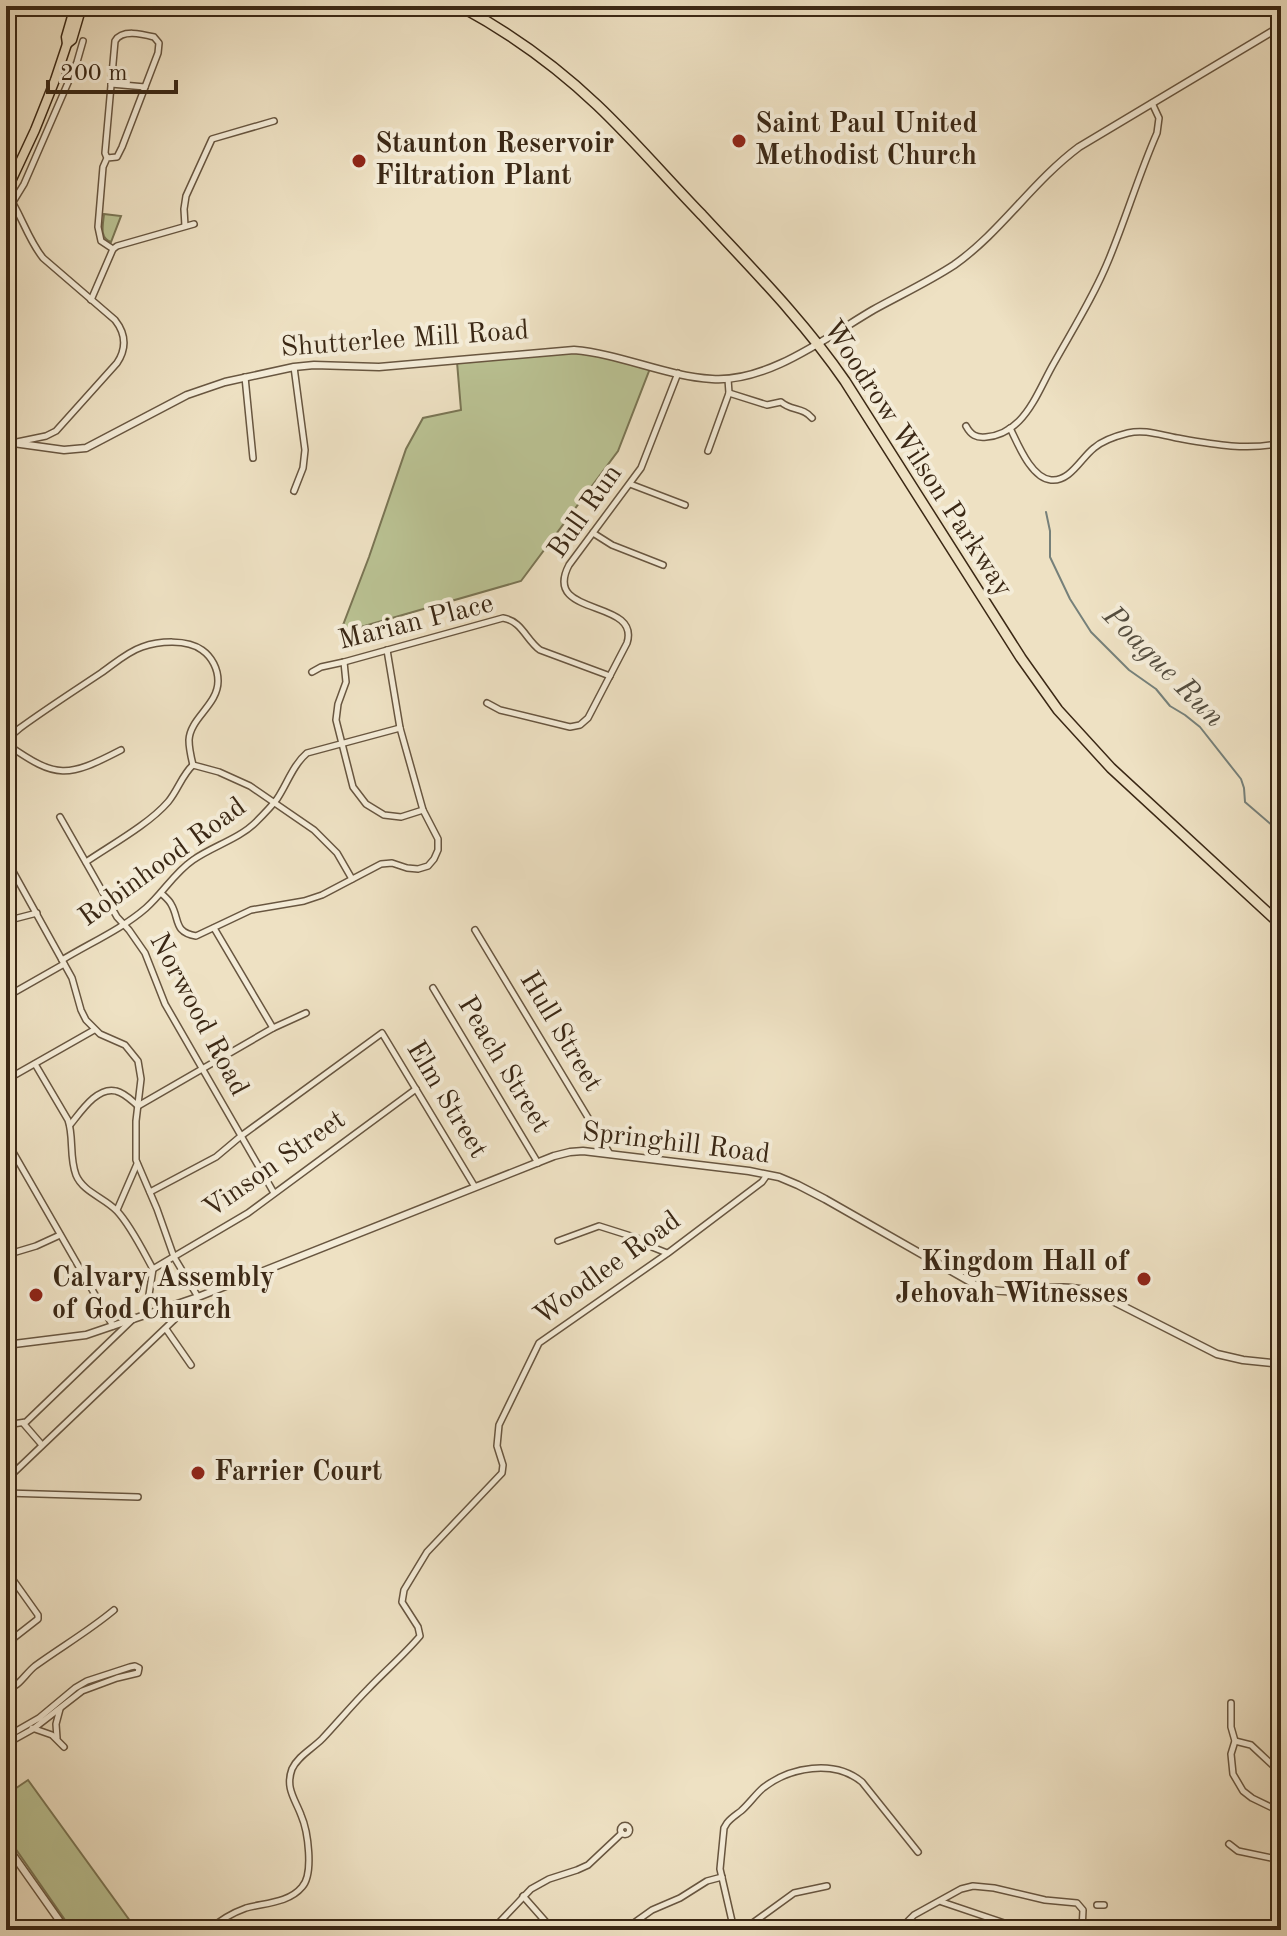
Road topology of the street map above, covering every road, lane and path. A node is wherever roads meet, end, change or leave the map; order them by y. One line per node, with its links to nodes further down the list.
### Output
1 (75, 6): 6 (main road)
2 (82, 6): 6 (main road)
3 (460, 6): 20 (highway, Woodrow Wilson Parkway)
4 (1281, 26): 9 (street, Shutterlee Mill Road)
5 (83, 41): 15 (street)
6 (67, 44): 13 (main road)
7 (111, 84): 8 (street); 8 (street); 11 (street)
8 (145, 87): 11 (street)
9 (1152, 103): 20 (street, Shutterlee Mill Road); 28 (street)
10 (274, 121): 17 (street)
11 (107, 158): 18 (street)
12 (6, 160): 13 (street)
13 (18, 167): 14 (main road)
14 (6, 192): 15 (street)
15 (13, 202): 19 (street)
16 (194, 224): 17 (street)
17 (185, 226): 18 (street)
18 (113, 249): 19 (street)
19 (91, 300): 30 (street)
20 (816, 341): 24 (street, Shutterlee Mill Road); 59 (highway, Woodrow Wilson Parkway)
21 (294, 367): 22 (street, Shutterlee Mill Road); 23 (street, Shutterlee Mill Road); 35 (street)
22 (678, 373): 24 (street, Shutterlee Mill Road); 34 (street, Bull Run)
23 (245, 377): 30 (street, Shutterlee Mill Road); 33 (street)
24 (728, 379): 25 (street)
25 (729, 393): 26 (street); 32 (street)
26 (812, 418)
27 (966, 426): 28 (street)
28 (1010, 428): 31 (street)
29 (6, 442): 30 (street, Shutterlee Mill Road)
30 (16, 443)
31 (1281, 443)
32 (708, 451)
33 (253, 458)
34 (630, 484): 36 (street); 37 (street, Bull Run)
35 (294, 491)
36 (685, 505)
37 (593, 533): 38 (street); 42 (street, Bull Run)
38 (663, 565)
39 (387, 650): 40 (street, Marian Place); 42 (street, Marian Place); 44 (street)
40 (344, 662): 41 (street, Marian Place); 45 (street)
41 (312, 672)
42 (610, 676): 43 (street, Bull Run)
43 (487, 703)
44 (400, 728): 45 (street, Robinhood Road); 50 (street)
45 (341, 744): 49 (street, Robinhood Road); 50 (street)
46 (7, 746): 47 (street); 48 (street)
47 (121, 750)
48 (193, 765): 49 (street); 53 (street)
49 (275, 802): 54 (street); 55 (street, Robinhood Road)
50 (423, 810): 54 (street)
51 (60, 817): 53 (street, Norwood Road)
52 (6, 859): 56 (street)
53 (86, 862): 58 (street, Norwood Road)
54 (352, 879): 60 (street)
55 (161, 893): 58 (street, Robinhood Road); 60 (street)
56 (37, 913): 57 (street); 62 (street)
57 (6, 921)
58 (123, 924): 62 (street, Robinhood Road); 69 (street, Norwood Road)
59 (1281, 925)
60 (214, 928): 66 (street)
61 (475, 930): 76 (street, Hull Street)
62 (64, 962): 64 (street, Robinhood Road); 67 (street)
63 (433, 988): 77 (street, Peach Street)
64 (6, 997)
65 (306, 1013): 66 (street)
66 (273, 1028): 69 (street)
67 (94, 1030): 68 (street); 72 (street)
68 (35, 1064): 70 (street); 73 (street)
69 (201, 1069): 72 (street); 74 (street, Norwood Road)
70 (6, 1080)
71 (416, 1089): 74 (street, Elm Street); 80 (street, Elm Street); 82 (street, Vinson Street)
72 (138, 1106): 73 (street); 78 (street)
73 (70, 1126): 83 (street)
74 (241, 1136): 81 (street); 82 (street, Norwood Road)
75 (6, 1140): 84 (street)
76 (610, 1154): 77 (street, Springhill Road); 79 (street, Springhill Road)
77 (538, 1163): 80 (street, Springhill Road)
78 (137, 1164): 81 (street); 83 (street)
79 (767, 1175): 86 (street, Woodlee Road); 96 (street, Springhill Road)
80 (475, 1187): 90 (street, Springhill Road)
81 (150, 1192): 88 (street)
82 (274, 1193): 88 (street, Vinson Street)
83 (117, 1210): 89 (street)
84 (60, 1235): 87 (street); 93 (street)
85 (558, 1241): 86 (street)
86 (668, 1253): 128 (street, Woodlee Road)
87 (6, 1255)
88 (174, 1257): 89 (street, Vinson Street); 90 (street)
89 (153, 1269): 91 (street)
90 (198, 1297): 91 (street, Springhill Road); 94 (street)
91 (146, 1315): 92 (street, Springhill Road)
92 (134, 1319): 93 (street, Springhill Road); 98 (street)
93 (113, 1326): 95 (street, Springhill Road)
94 (166, 1329): 97 (street); 100 (street)
95 (6, 1345)
96 (1281, 1364)
97 (191, 1365)
98 (23, 1423): 99 (street); 100 (street)
99 (6, 1425)
100 (42, 1445): 101 (street)
101 (6, 1480)
102 (6, 1493): 103 (street)
103 (138, 1497)
104 (6, 1570): 106 (street)
105 (114, 1610): 107 (street)
106 (6, 1644)
107 (6, 1690)
108 (1231, 1703): 113 (street)
109 (62, 1706): 110 (street); 110 (street); 112 (street)
110 (31, 1726): 111 (street); 112 (street); 114 (street)
111 (6, 1737)
112 (57, 1739): 115 (street)
113 (1235, 1741): 116 (street); 117 (street)
114 (6, 1744)
115 (64, 1747)
116 (1281, 1773)
117 (1281, 1812)
118 (622, 1833): 125 (street)
119 (1229, 1844): 122 (street)
120 (6, 1845): 127 (street)
121 (918, 1852): 123 (street)
122 (1281, 1860)
123 (722, 1877): 131 (street); 132 (street)
124 (827, 1886): 133 (street)
125 (523, 1896): 129 (street); 130 (street)
126 (941, 1901): 134 (street); 135 (street); 136 (street)
127 (66, 1930)
128 (209, 1930)
129 (492, 1930)
130 (553, 1930)
131 (624, 1930)
132 (734, 1930)
133 (743, 1930)
134 (903, 1930)
135 (1025, 1930)
136 (1082, 1930)

